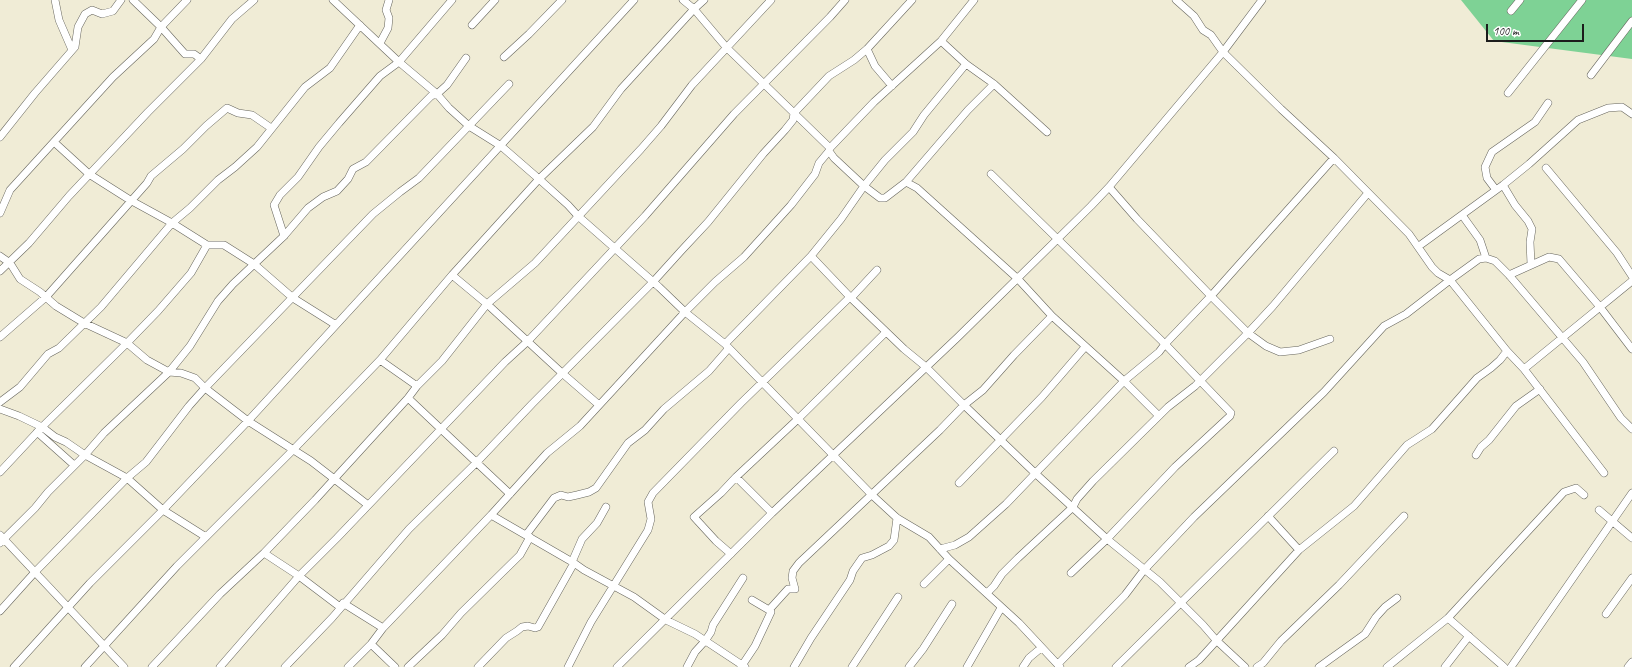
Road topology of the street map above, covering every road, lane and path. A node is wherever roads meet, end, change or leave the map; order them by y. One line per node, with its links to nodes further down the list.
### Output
1 (55, 0): 32 (street)
2 (121, 0): 32 (street)
3 (133, 0): 27 (street)
4 (187, 0): 27 (street)
5 (254, 0): 36 (street)
6 (334, 0): 25 (street)
7 (389, 0): 29 (street)
8 (452, 0): 37 (street)
9 (495, 0): 26 (street)
10 (562, 0): 34 (street)
11 (634, 0): 54 (street)
12 (683, 0): 22 (street)
13 (704, 0): 22 (street)
14 (771, 0): 30 (street)
15 (845, 0): 41 (street)
16 (912, 0): 31 (street)
17 (974, 0): 28 (street)
18 (1176, 0): 33 (street)
19 (1262, 0): 33 (street)
20 (1520, 0): 23 (street)
21 (1582, 0): 44 (street)
22 (694, 9): 30 (street); 60 (street)
23 (1511, 11)
24 (1632, 21): 39 (street)
25 (360, 25): 29 (street); 50 (street)
26 (472, 25)
27 (161, 27): 36 (street); 53 (street)
28 (941, 41): 38 (street); 43 (street)
29 (380, 43): 37 (street)
30 (726, 47): 41 (street); 70 (street)
31 (867, 49): 43 (street); 47 (street)
32 (72, 50): 52 (street)
33 (1223, 52): 56 (street); 64 (street)
34 (504, 57)
35 (466, 58): 45 (street)
36 (201, 59): 58 (street)
37 (399, 62): 45 (street); 72 (street)
38 (966, 64): 42 (street); 63 (street)
39 (1591, 75)
40 (509, 84): 49 (street)
41 (763, 84): 47 (street); 76 (street)
42 (994, 84): 51 (street); 61 (street)
43 (892, 86): 55 (street)
44 (1508, 93)
45 (437, 94): 49 (street); 72 (street)
46 (1548, 103): 65 (street)
47 (794, 113): 55 (street); 91 (street)
48 (1632, 114): 62 (street)
49 (469, 126): 54 (street); 95 (street)
50 (271, 128): 67 (street); 71 (street)
51 (1047, 132)
52 (0, 137)
53 (54, 142): 58 (street); 68 (street)
54 (501, 146): 60 (street); 101 (street)
55 (830, 150): 63 (street); 98 (street)
56 (1334, 158): 66 (street); 92 (street)
57 (1546, 168): 87 (street)
58 (89, 174): 67 (street); 80 (street)
59 (991, 174): 73 (street)
60 (539, 179): 70 (street); 85 (street)
61 (906, 182): 63 (street); 88 (street)
62 (1503, 185): 65 (street); 82 (street)
63 (864, 186): 78 (street)
64 (1109, 187): 73 (street); 92 (street)
65 (1496, 190): 69 (street)
66 (1368, 193): 75 (street); 103 (street)
67 (130, 200): 71 (street); 93 (street)
68 (0, 213)
69 (1462, 215): 75 (street); 79 (street)
70 (578, 216): 76 (street); 96 (street)
71 (172, 223): 74 (street); 100 (street)
72 (284, 236): 81 (street)
73 (1058, 239): 88 (street); 109 (street)
74 (207, 245): 81 (street); 108 (street)
75 (1419, 246): 89 (street)
76 (615, 248): 91 (street); 107 (street)
77 (0, 256): 80 (street)
78 (811, 256): 94 (street); 110 (street)
79 (1486, 258): 86 (street); 89 (street)
80 (10, 263): 84 (street); 93 (street)
81 (254, 264): 95 (street); 117 (street)
82 (1531, 264): 86 (street); 97 (street)
83 (877, 270): 94 (street)
84 (0, 271)
85 (452, 275): 96 (street); 114 (street)
86 (1509, 275): 105 (street)
87 (1632, 276)
88 (1018, 279): 99 (street); 115 (street)
89 (1450, 280): 113 (street); 177 (street)
90 (1632, 281): 97 (street)
91 (653, 282): 98 (street); 118 (street)
92 (1211, 296): 103 (street); 109 (street)
93 (46, 297): 100 (street); 104 (street)
94 (851, 297): 102 (street); 121 (street)
95 (293, 298): 101 (street); 123 (street)
96 (487, 304): 107 (street); 122 (street)
97 (1600, 308): 105 (street); 112 (street)
98 (685, 312): 110 (street); 127 (street)
99 (1052, 316): 111 (street); 128 (street)
100 (84, 323): 108 (street); 126 (street)
101 (336, 325): 132 (street)
102 (886, 332): 115 (street); 131 (street)
103 (1248, 333): 106 (street); 119 (street)
104 (0, 337)
105 (1562, 338): 116 (street); 134 (street)
106 (1330, 339)
107 (528, 341): 118 (street); 135 (street)
108 (127, 343): 117 (street); 133 (street)
109 (1165, 344): 119 (street); 120 (street)
110 (727, 346): 121 (street); 166 (street)
111 (1085, 347): 120 (street); 136 (street)
112 (1632, 349)
113 (1507, 351): 116 (street); 172 (street)
114 (380, 360): 122 (street); 137 (street)
115 (926, 367): 128 (street); 140 (street)
116 (1524, 369): 124 (street)
117 (169, 372): 123 (street); 139 (street)
118 (562, 373): 127 (street); 142 (street)
119 (1200, 380): 130 (street); 168 (street)
120 (1124, 381): 130 (street); 146 (street)
121 (762, 383): 131 (street); 184 (street)
122 (417, 386): 125 (street)
123 (205, 388): 132 (street); 147 (street)
124 (1540, 389): 141 (street); 145 (street)
125 (408, 398): 135 (street); 148 (street)
126 (0, 402)
127 (599, 405): 152 (street)
128 (964, 405): 136 (street); 153 (street)
129 (0, 409): 133 (street)
130 (1159, 416): 157 (street)
131 (798, 418): 140 (street); 149 (street)
132 (248, 421): 137 (street); 158 (street)
133 (39, 429): 139 (street); 143 (street); 144 (street)
134 (1632, 429)
135 (441, 430): 142 (street); 155 (street)
136 (1000, 439): 146 (street); 150 (street)
137 (293, 450): 148 (street); 167 (street)
138 (1334, 451): 162 (street)
139 (85, 455): 143 (street); 147 (street)
140 (834, 455): 153 (street); 160 (street)
141 (1476, 455)
142 (477, 462): 152 (street); 191 (street)
143 (74, 466): 170 (street)
144 (0, 472)
145 (1604, 473)
146 (1036, 474): 157 (street); 171 (street)
147 (127, 478): 158 (street); 178 (street)
148 (334, 478): 155 (street); 173 (street)
149 (736, 478): 160 (street); 174 (street)
150 (959, 483)
151 (1632, 493): 165 (street)
152 (510, 494): 161 (street)
153 (872, 495): 164 (street); 194 (street)
154 (1584, 495): 197 (street)
155 (368, 505): 180 (street)
156 (606, 507): 176 (street)
157 (1073, 507): 168 (street); 185 (street)
158 (163, 510): 167 (street); 192 (street)
159 (1600, 510): 165 (street)
160 (772, 513): 174 (street)
161 (491, 515): 166 (street); 199 (street)
162 (1268, 516): 172 (street); 190 (street)
163 (1404, 516): 230 (street)
164 (897, 518): 171 (street); 222 (street)
165 (1613, 522): 169 (street); 235 (street)
166 (528, 536): 176 (street); 217 (street)
167 (206, 537): 204 (street)
168 (1107, 538): 177 (street); 179 (street)
169 (1632, 538)
170 (1, 539): 178 (street)
171 (940, 549): 175 (street)
172 (1299, 550): 201 (street)
173 (264, 553): 180 (street); 212 (street)
174 (731, 554): 198 (street)
175 (949, 559): 183 (street); 185 (street)
176 (573, 563): 184 (street); 218 (street)
177 (1144, 570): 190 (street); 207 (street)
178 (35, 572): 192 (street); 195 (street)
179 (1071, 573)
180 (299, 576): 191 (street); 213 (street)
181 (743, 578): 202 (street)
182 (1632, 578): 196 (street)
183 (924, 584)
184 (612, 586): 198 (street); 219 (street)
185 (986, 593): 193 (street)
186 (898, 597): 223 (street)
187 (1397, 598): 231 (street)
188 (752, 600): 194 (street)
189 (952, 604): 224 (street)
190 (1180, 604): 201 (street); 227 (street)
191 (342, 605): 199 (street); 214 (street)
192 (68, 608): 204 (street); 209 (street)
193 (1001, 608): 205 (street); 225 (street)
194 (769, 610): 208 (street)
195 (0, 611)
196 (1606, 614)
197 (1448, 618): 200 (street); 232 (street)
198 (666, 620): 202 (street); 220 (street)
199 (383, 628): 203 (street)
200 (1469, 636): 233 (street); 234 (street)
201 (1216, 640): 228 (street); 229 (street)
202 (705, 642): 208 (street); 221 (street)
203 (371, 644): 215 (street); 216 (street)
204 (104, 645): 210 (street); 211 (street)
205 (1041, 648): 207 (street); 226 (street)
206 (1632, 662): 236 (street)
207 (1059, 665)
208 (742, 666)
209 (14, 667)
210 (85, 667)
211 (124, 667)
212 (152, 667)
213 (220, 667)
214 (286, 667)
215 (348, 667)
216 (395, 667)
217 (408, 667)
218 (478, 667)
219 (568, 667)
220 (617, 667)
221 (687, 667)
222 (794, 667)
223 (852, 667)
224 (909, 667)
225 (967, 667)
226 (1023, 667)
227 (1116, 667)
228 (1189, 667)
229 (1245, 667)
230 (1257, 667)
231 (1319, 667)
232 (1387, 667)
233 (1445, 667)
234 (1504, 667)
235 (1511, 667)
236 (1628, 667)

